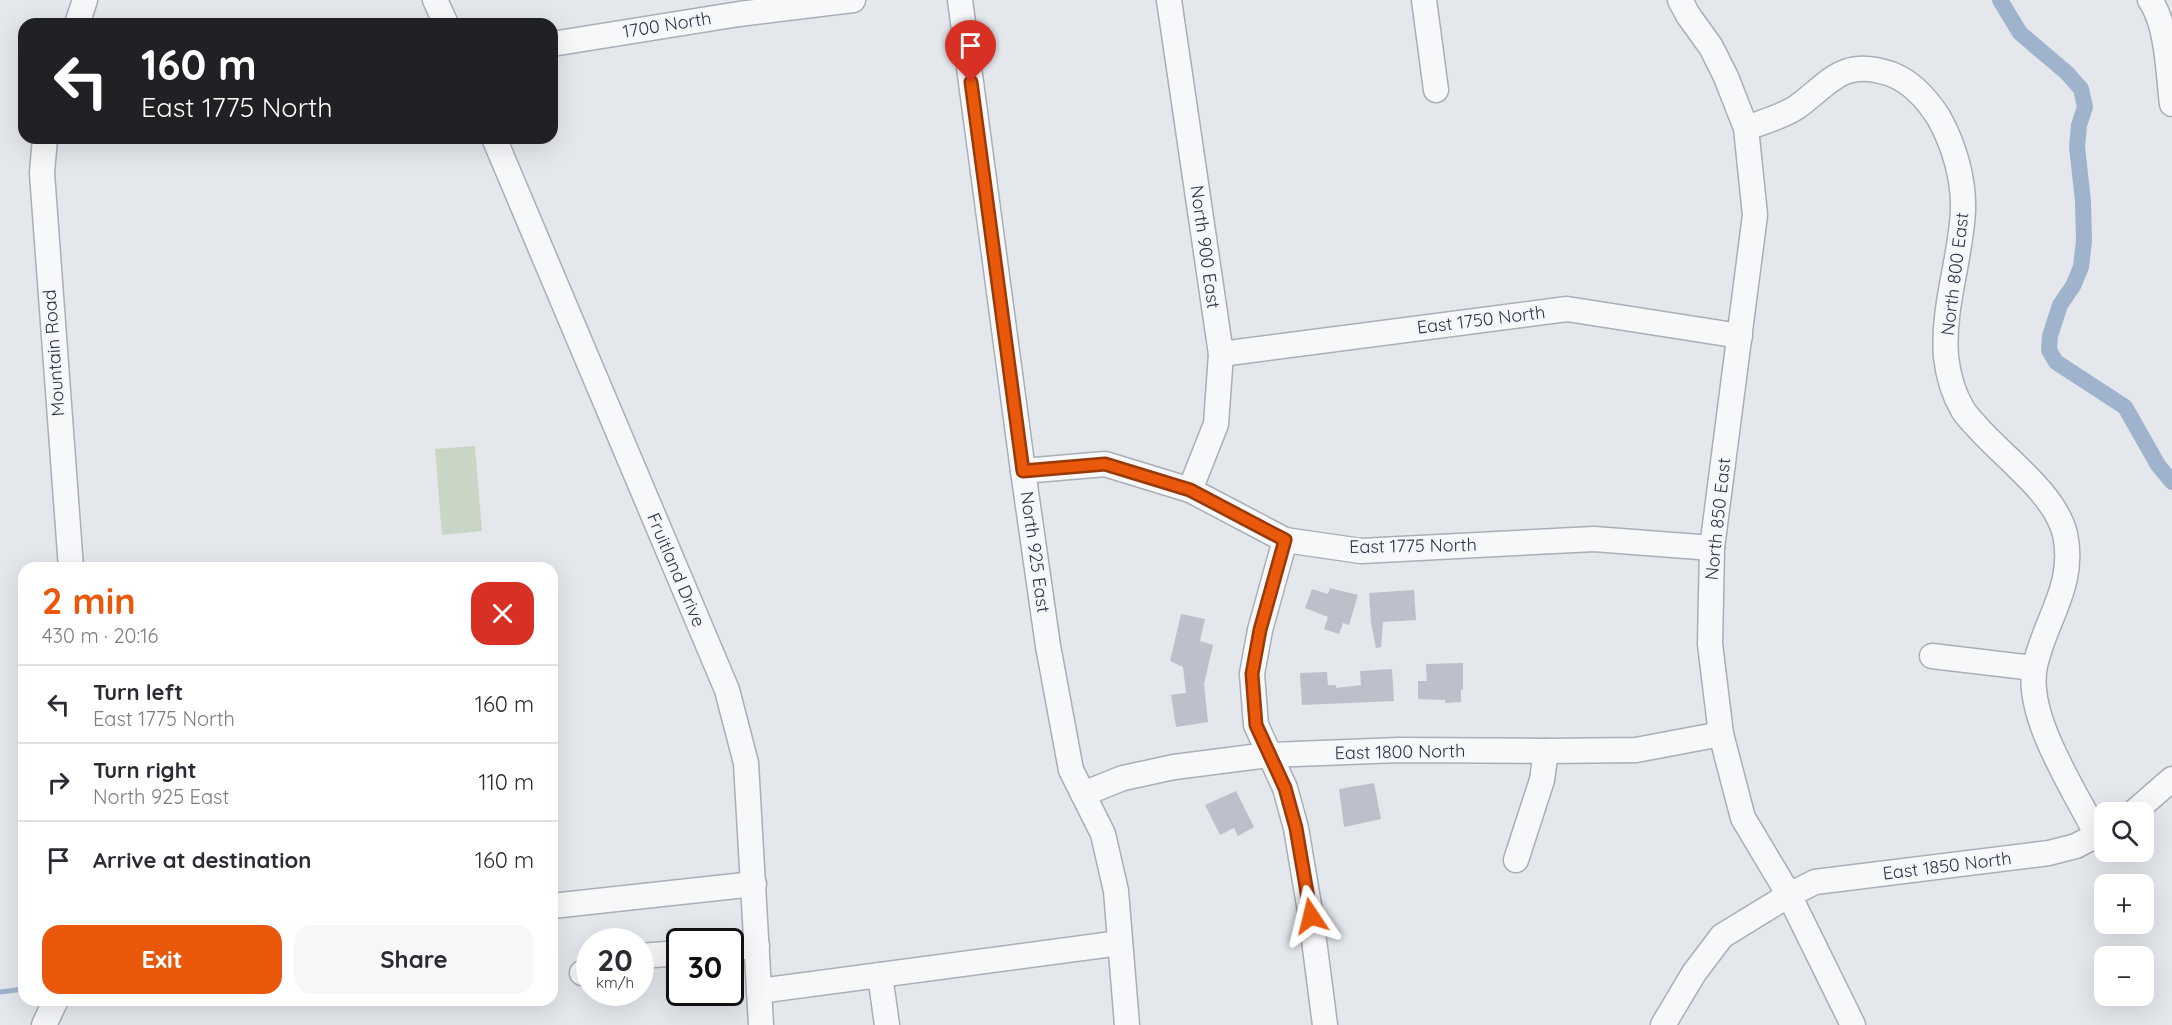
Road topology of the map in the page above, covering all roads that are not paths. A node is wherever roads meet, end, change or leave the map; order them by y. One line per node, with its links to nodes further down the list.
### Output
1 (85, 0): 9 (street)
2 (435, 0): 10 (street)
3 (853, 0): 11 (street, 1700 North)
4 (960, 0): 19 (street, North 925 East)
5 (1169, 0): 18 (street, North 900 East)
6 (1424, 0): 12 (street)
7 (1680, 0): 14 (street, North 850 East)
8 (2150, 0): 13 (street)
9 (79, 18)
10 (443, 18)
11 (558, 43)
12 (1436, 90)
13 (2172, 104)
14 (1746, 128): 17 (street, North 850 East); 25 (street, North 800 East)
15 (44, 144): 23 (street, Mountain Road)
16 (497, 144): 35 (street, Fruitland Drive)
17 (1740, 336): 18 (street, East 1750 North); 22 (street, North 850 East)
18 (1221, 354): 20 (street, North 900 East)
19 (1023, 471): 20 (street, East 1775 North); 30 (street, North 925 East)
20 (1190, 490): 21 (street, East 1775 North)
21 (1285, 540): 22 (street, East 1775 North); 28 (street)
22 (1713, 548): 26 (street, North 850 East)
23 (71, 562)
24 (1932, 656): 25 (street)
25 (2034, 668): 32 (street, North 800 East)
26 (1721, 734): 27 (street, East 1800 North); 36 (street, North 850 East)
27 (1546, 752): 28 (street, East 1800 North); 34 (street)
28 (1268, 755): 30 (street, East 1800 North); 48 (street)
29 (2172, 779): 31 (street)
30 (1083, 794): 38 (street, North 925 East)
31 (2146, 802)
32 (2094, 821)
33 (2094, 837): 36 (street, East 1850 North)
34 (1516, 860)
35 (754, 884): 37 (street); 39 (street, Fruitland Drive)
36 (1789, 895): 49 (street, East 1850 North); 50 (street, North 850 East)
37 (558, 905)
38 (1120, 943): 41 (street); 47 (street, North 925 East)
39 (757, 946): 40 (street); 42 (street, Fruitland Drive)
40 (744, 947)
41 (880, 975): 42 (street); 46 (street)
42 (759, 991): 45 (street, Fruitland Drive)
43 (53, 1006): 44 (street)
44 (44, 1025)
45 (761, 1025)
46 (887, 1025)
47 (1127, 1025)
48 (1325, 1025)
49 (1663, 1025)
50 (1852, 1025)

